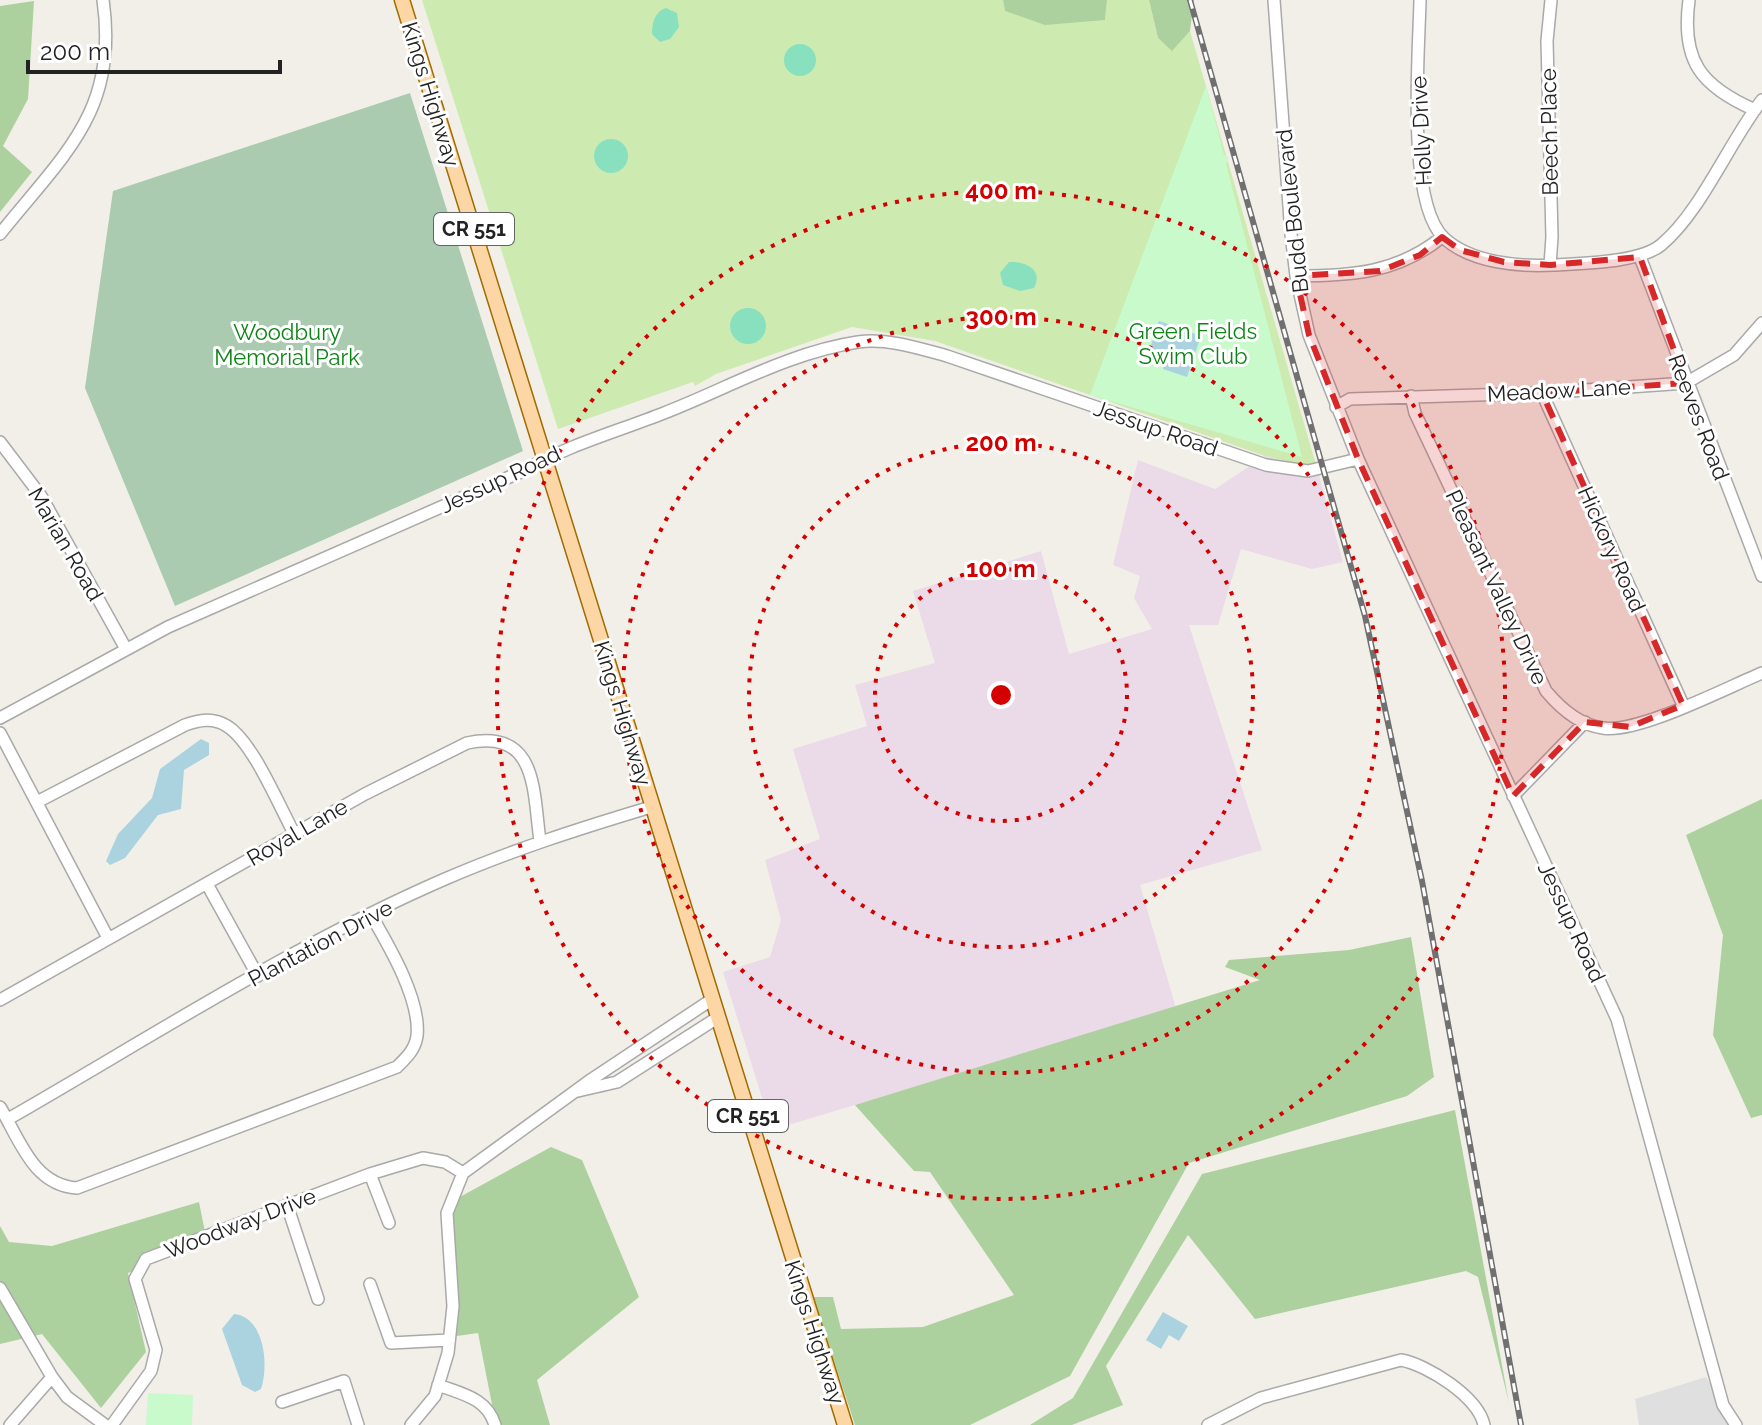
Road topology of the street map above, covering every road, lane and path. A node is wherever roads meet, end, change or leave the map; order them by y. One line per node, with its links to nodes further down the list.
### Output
1 (103, 0): 8 (street)
2 (402, 0): 19 (main road, Kings Highway / CR 551)
3 (1274, 0): 12 (street, Budd Boulevard)
4 (1420, 0): 9 (street, Holly Drive)
5 (1551, 0): 11 (street, Beech Place)
6 (1689, 0): 7 (street)
7 (1758, 105): 10 (street)
8 (0, 234)
9 (1442, 237): 11 (street); 12 (street)
10 (1640, 257): 11 (street); 14 (street, Reeves Road)
11 (1550, 265)
12 (1296, 276): 17 (street, Budd Boulevard)
13 (1762, 323): 14 (street, Meadow Lane)
14 (1686, 383): 15 (street, Meadow Lane); 21 (street, Reeves Road)
15 (1542, 393): 16 (street, Meadow Lane); 24 (street, Hickory Road)
16 (1411, 396): 17 (street, Meadow Lane); 26 (street, Pleasant Valley Drive)
17 (1336, 407): 20 (street, Budd Boulevard)
18 (0, 442): 22 (street, Marian Road)
19 (545, 459): 20 (street, Jessup Road); 22 (street, Jessup Road); 30 (main road, Kings Highway / CR 551)
20 (1358, 459): 28 (street, Jessup Road)
21 (1762, 576)
22 (126, 649): 25 (street, Jessup Road)
23 (1762, 673): 24 (street, Pleasant Valley Drive)
24 (1683, 705): 26 (street, Pleasant Valley Drive)
25 (0, 718)
26 (1585, 722): 28 (street)
27 (0, 733): 29 (street)
28 (1513, 796): 63 (street, Jessup Road)
29 (37, 802): 31 (street); 35 (street)
30 (651, 807): 32 (street, Plantation Drive); 38 (main road, Kings Highway / CR 551)
31 (294, 833): 32 (street, Royal Lane); 33 (street, Royal Lane)
32 (540, 841): 34 (street, Plantation Drive)
33 (207, 884): 35 (street, Royal Lane); 36 (street)
34 (371, 915): 36 (street, Plantation Drive); 42 (street)
35 (108, 938): 37 (street, Royal Lane)
36 (258, 976): 42 (street, Plantation Drive)
37 (0, 1000)
38 (711, 1000): 39 (main road, Kings Highway / CR 551); 40 (street)
39 (717, 1018): 40 (street); 60 (main road, Kings Highway / CR 551)
40 (577, 1091): 43 (street)
41 (0, 1107): 42 (street)
42 (8, 1119)
43 (463, 1173): 44 (street, Woodway Drive); 50 (street)
44 (370, 1174): 45 (street, Woodway Drive); 46 (street)
45 (287, 1205): 49 (street); 56 (street, Woodway Drive)
46 (389, 1223)
47 (370, 1284): 50 (street)
48 (0, 1288): 51 (street)
49 (318, 1299)
50 (449, 1340): 52 (street)
51 (52, 1377): 54 (street); 55 (street)
52 (438, 1385): 58 (street); 59 (street)
53 (282, 1402): 57 (street)
54 (10, 1425)
55 (105, 1425)
56 (112, 1425)
57 (358, 1425)
58 (411, 1425)
59 (495, 1425)
60 (845, 1425)
61 (1208, 1425): 62 (street)
62 (1484, 1425)
63 (1736, 1425)

